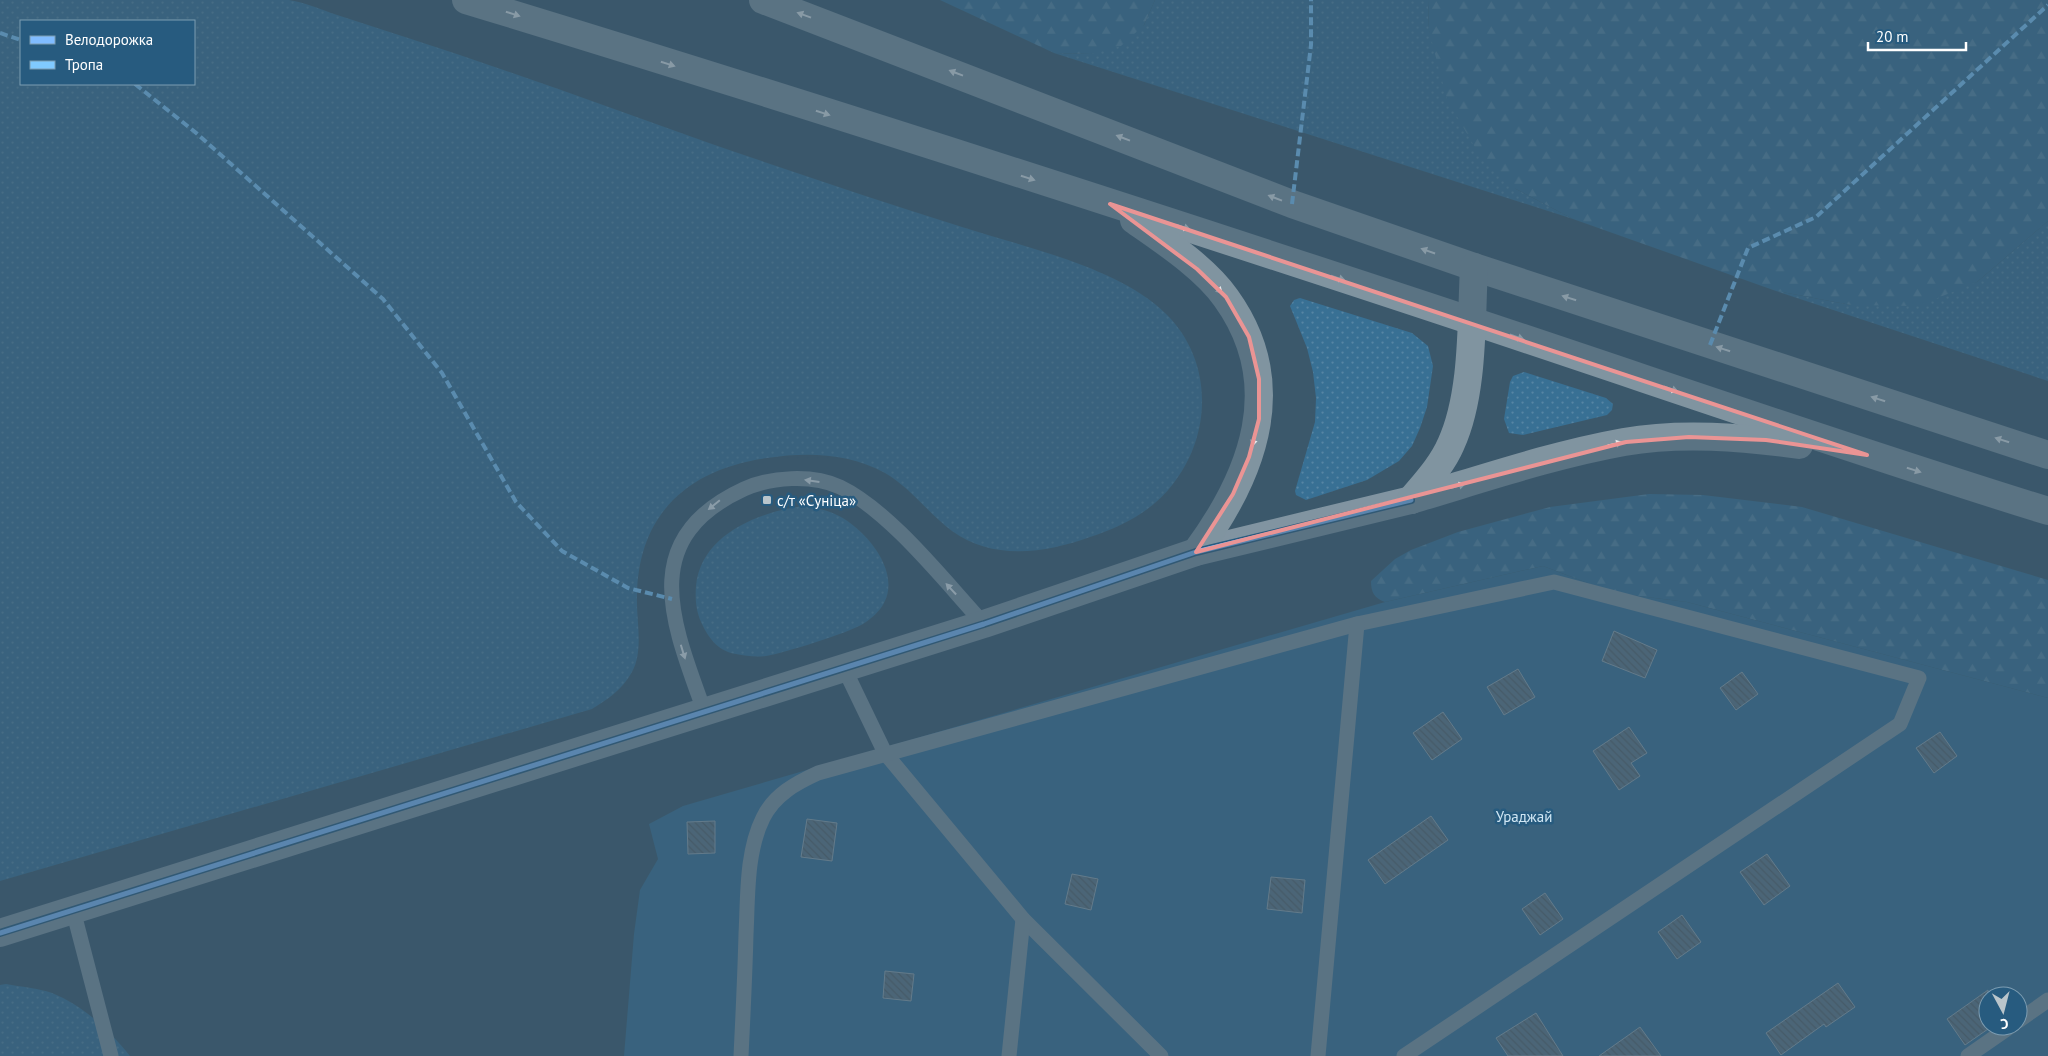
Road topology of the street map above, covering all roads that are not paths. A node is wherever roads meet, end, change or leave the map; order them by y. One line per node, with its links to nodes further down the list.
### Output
1 (466, 0): 3 (highway, one-way to 3)
2 (763, 0): 4 (highway, one-way to 2)
3 (1110, 204): 5 (highway, one-way to 5); 10 (highway, one-way to 10)
4 (1474, 267): 5 (highway); 7 (highway, one-way to 4)
5 (1471, 321): 6 (highway, one-way to 6); 8 (highway)
6 (1867, 455): 8 (highway, one-way to 6); 9 (highway, one-way to 9)
7 (2048, 455)
8 (1411, 500): 10 (street)
9 (2048, 511)
10 (1196, 552): 11 (street)
11 (984, 624): 13 (street); 14 (lane, one-way to 14)
12 (1357, 624): 15 (lane); 26 (lane); 27 (lane)
13 (844, 668): 14 (street); 15 (lane)
14 (704, 713): 16 (street)
15 (885, 753): 17 (lane); 23 (lane)
16 (73, 910): 18 (street); 22 (lane)
17 (1024, 919): 24 (lane); 25 (lane)
18 (0, 933)
19 (2048, 1000): 20 (lane)
20 (2028, 1014)
21 (1997, 1036): 28 (lane)
22 (110, 1056)
23 (741, 1056)
24 (1009, 1056)
25 (1161, 1056)
26 (1318, 1056)
27 (1404, 1056)
28 (1968, 1056)

